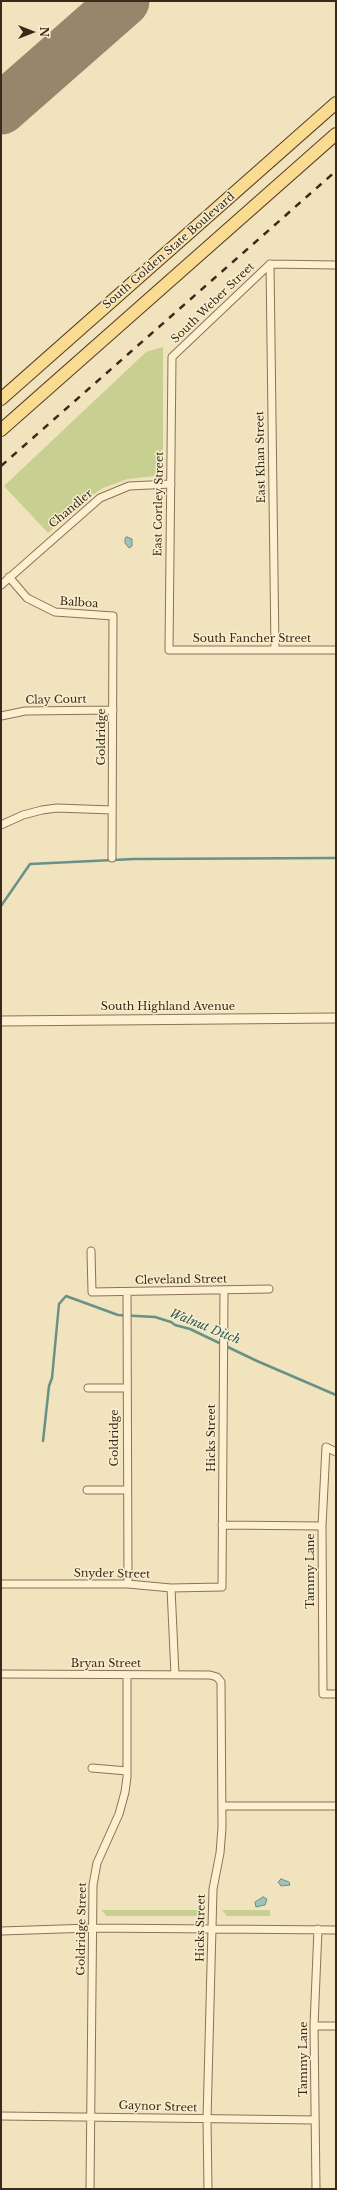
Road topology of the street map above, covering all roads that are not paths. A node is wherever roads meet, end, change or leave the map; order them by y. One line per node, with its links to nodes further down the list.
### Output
1 (336, 103): 6 (main road, South Golden State Boulevard)
2 (336, 134): 7 (main road, South Golden State Boulevard)
3 (270, 264): 4 (street); 5 (street, South Weber Street); 13 (street, East Khan Street)
4 (336, 265)
5 (172, 357): 8 (street, East Cortley Street)
6 (1, 399)
7 (1, 430)
8 (171, 484): 9 (street, Chandler); 12 (street, East Cortley Street)
9 (10, 577): 10 (street, Chandler); 11 (street, Balboa)
10 (1, 585)
11 (113, 616): 15 (street, Goldridge)
12 (169, 650): 13 (street, South Fancher Street)
13 (275, 650): 14 (street, South Fancher Street)
14 (336, 650)
15 (113, 710): 16 (street, Clay Court); 17 (street, Goldridge)
16 (1, 716)
17 (112, 810): 18 (street); 19 (street, Goldridge)
18 (1, 825)
19 (112, 858)
20 (336, 1018): 21 (street, South Highland Avenue)
21 (1, 1021)
22 (91, 1251): 25 (street, Cleveland Street)
23 (269, 1289): 24 (street, Cleveland Street)
24 (224, 1290): 25 (street, Cleveland Street); 31 (street, Hicks Street)
25 (127, 1292): 27 (street, Goldridge)
26 (88, 1388): 27 (street)
27 (127, 1388): 30 (street, Goldridge)
28 (336, 1452): 32 (street, Tammy Lane)
29 (87, 1490): 30 (street)
30 (126, 1490): 34 (street, Goldridge)
31 (222, 1525): 32 (street); 35 (street, Hicks Street)
32 (322, 1526): 41 (street, Tammy Lane)
33 (1, 1584): 34 (street, Snyder Street)
34 (128, 1584): 36 (street, Snyder Street)
35 (222, 1587): 36 (street, Snyder Street)
36 (171, 1588): 39 (street)
37 (1, 1674): 38 (street, Bryan Street)
38 (127, 1675): 39 (street, Bryan Street); 43 (street, Goldridge Street)
39 (175, 1675): 40 (street, Bryan Street)
40 (210, 1675): 44 (street, Hicks Street)
41 (336, 1694)
42 (92, 1768): 43 (street)
43 (127, 1772): 46 (street, Goldridge Street)
44 (222, 1806): 45 (street); 47 (street, Hicks Street)
45 (336, 1806)
46 (91, 1928): 47 (street); 50 (street); 54 (street, Goldridge Street)
47 (212, 1928): 48 (street); 55 (street, Hicks Street)
48 (318, 1929): 49 (street); 51 (street, Tammy Lane)
49 (336, 1930)
50 (1, 1931)
51 (314, 2026): 52 (street); 56 (street, Tammy Lane)
52 (336, 2026)
53 (1, 2116): 54 (street, Gaynor Street)
54 (91, 2116): 55 (street, Gaynor Street); 57 (street, Goldridge Street)
55 (207, 2120): 56 (street, Gaynor Street); 58 (street, Hicks Street)
56 (315, 2120): 59 (street, Tammy Lane)
57 (90, 2189)
58 (208, 2189)
59 (316, 2189)

